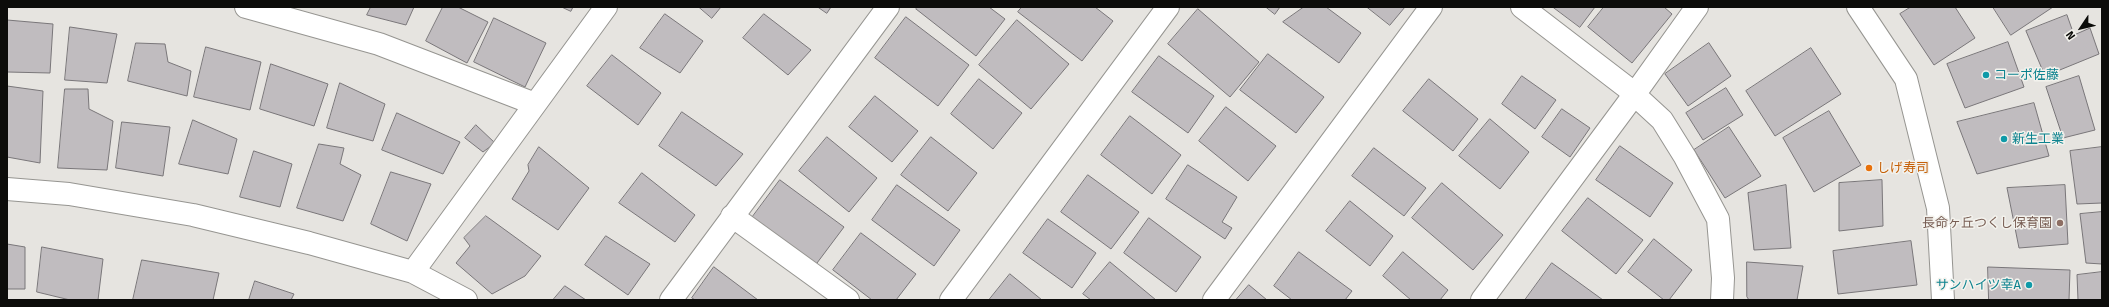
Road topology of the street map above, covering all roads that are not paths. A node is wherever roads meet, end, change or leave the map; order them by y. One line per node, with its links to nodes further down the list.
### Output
1 (246, 7): 10 (street)
2 (606, 7): 10 (street)
3 (888, 7): 12 (street)
4 (1168, 7): 17 (street)
5 (1431, 7): 18 (street)
6 (1522, 7): 9 (street)
7 (1697, 7): 9 (street)
8 (1858, 7): 21 (street)
9 (1634, 95): 19 (street); 20 (street)
10 (535, 104): 13 (street)
11 (7, 189): 13 (street)
12 (732, 216): 15 (street); 16 (street)
13 (413, 272): 14 (street)
14 (466, 300)
15 (671, 300)
16 (848, 300)
17 (951, 300)
18 (1214, 300)
19 (1482, 300)
20 (1722, 300)
21 (1943, 300)

